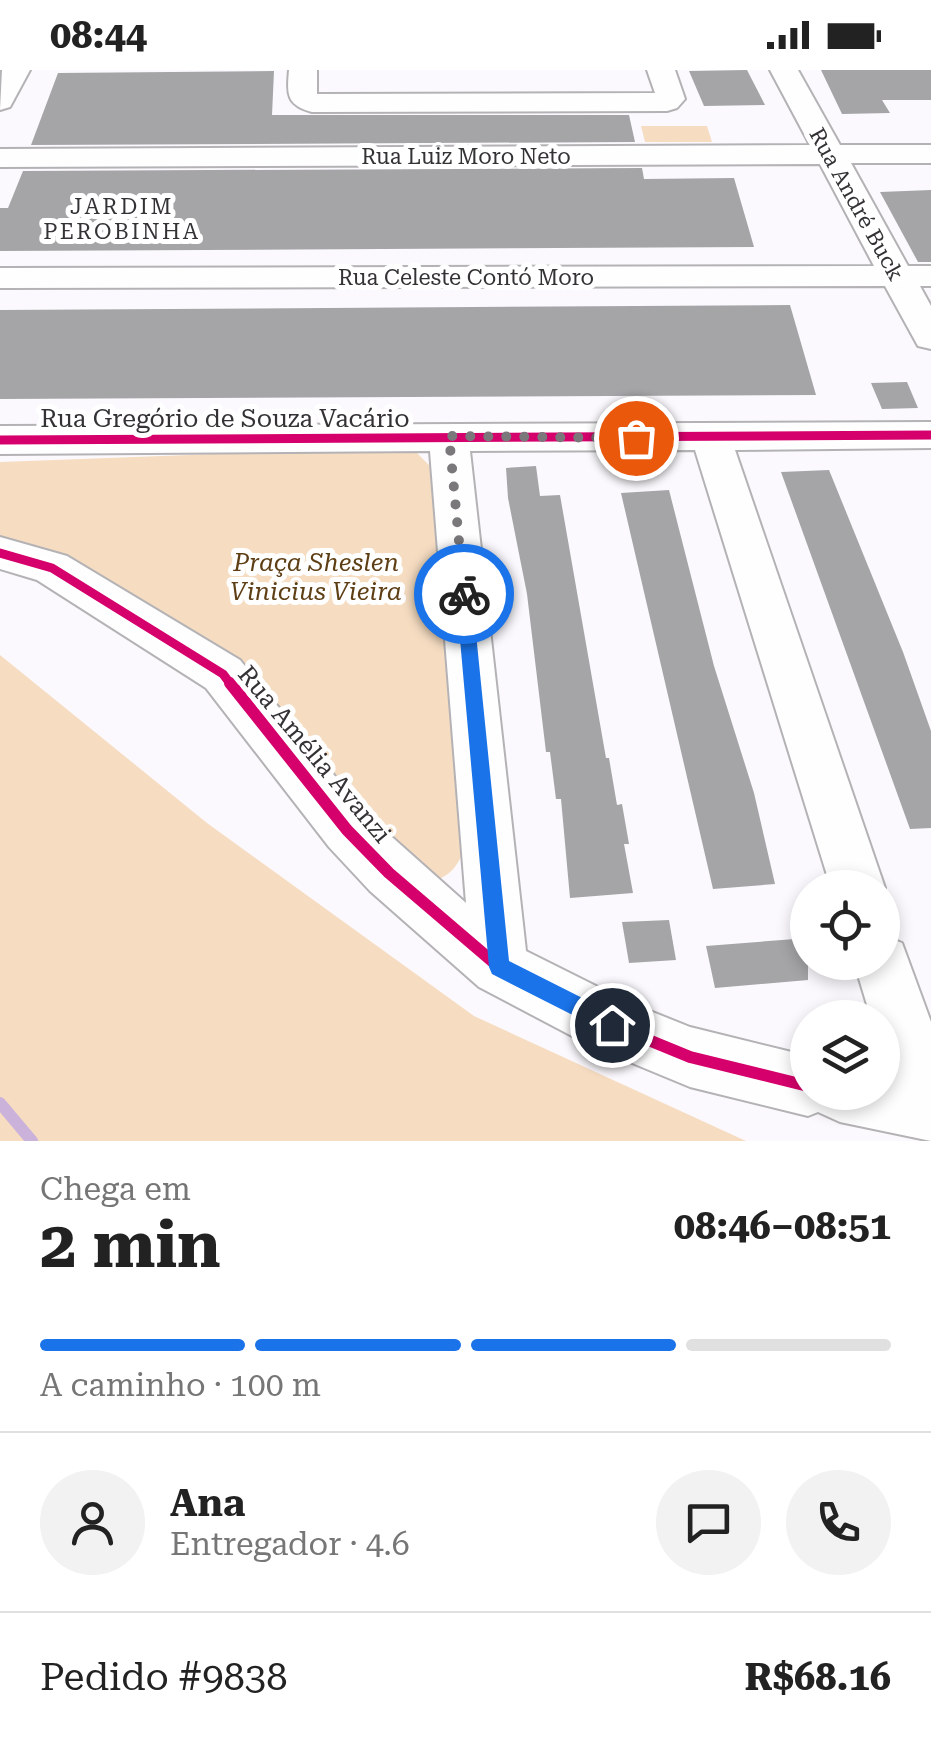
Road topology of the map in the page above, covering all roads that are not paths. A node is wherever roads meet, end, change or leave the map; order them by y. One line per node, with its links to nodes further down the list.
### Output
1 (16, 70): 5 (street)
2 (303, 70): 3 (street)
3 (661, 70)
4 (784, 70): 7 (street, Rua André Buck)
5 (0, 101)
6 (931, 154): 7 (street, Rua Luiz Moro Neto)
7 (830, 155): 8 (street, Rua Luiz Moro Neto); 9 (street, Rua André Buck)
8 (0, 158)
9 (914, 276): 10 (street, Rua Celeste Contó Moro); 11 (street, Rua André Buck)
10 (0, 278)
11 (931, 338)
12 (931, 434): 14 (street, Rua Gregório de Souza Vacário)
13 (449, 436): 14 (street, Rua Gregório de Souza Vacário); 15 (street, Rua Gregório de Souza Vacário); 18 (street)
14 (711, 438): 17 (street)
15 (0, 440)
16 (0, 553): 18 (street, Rua Amélia Avanzi)
17 (852, 870)
18 (499, 967): 20 (street, Rua Amélia Avanzi)
19 (888, 980): 22 (street)
20 (790, 1081)
21 (900, 1104): 22 (street)
22 (931, 1110)

